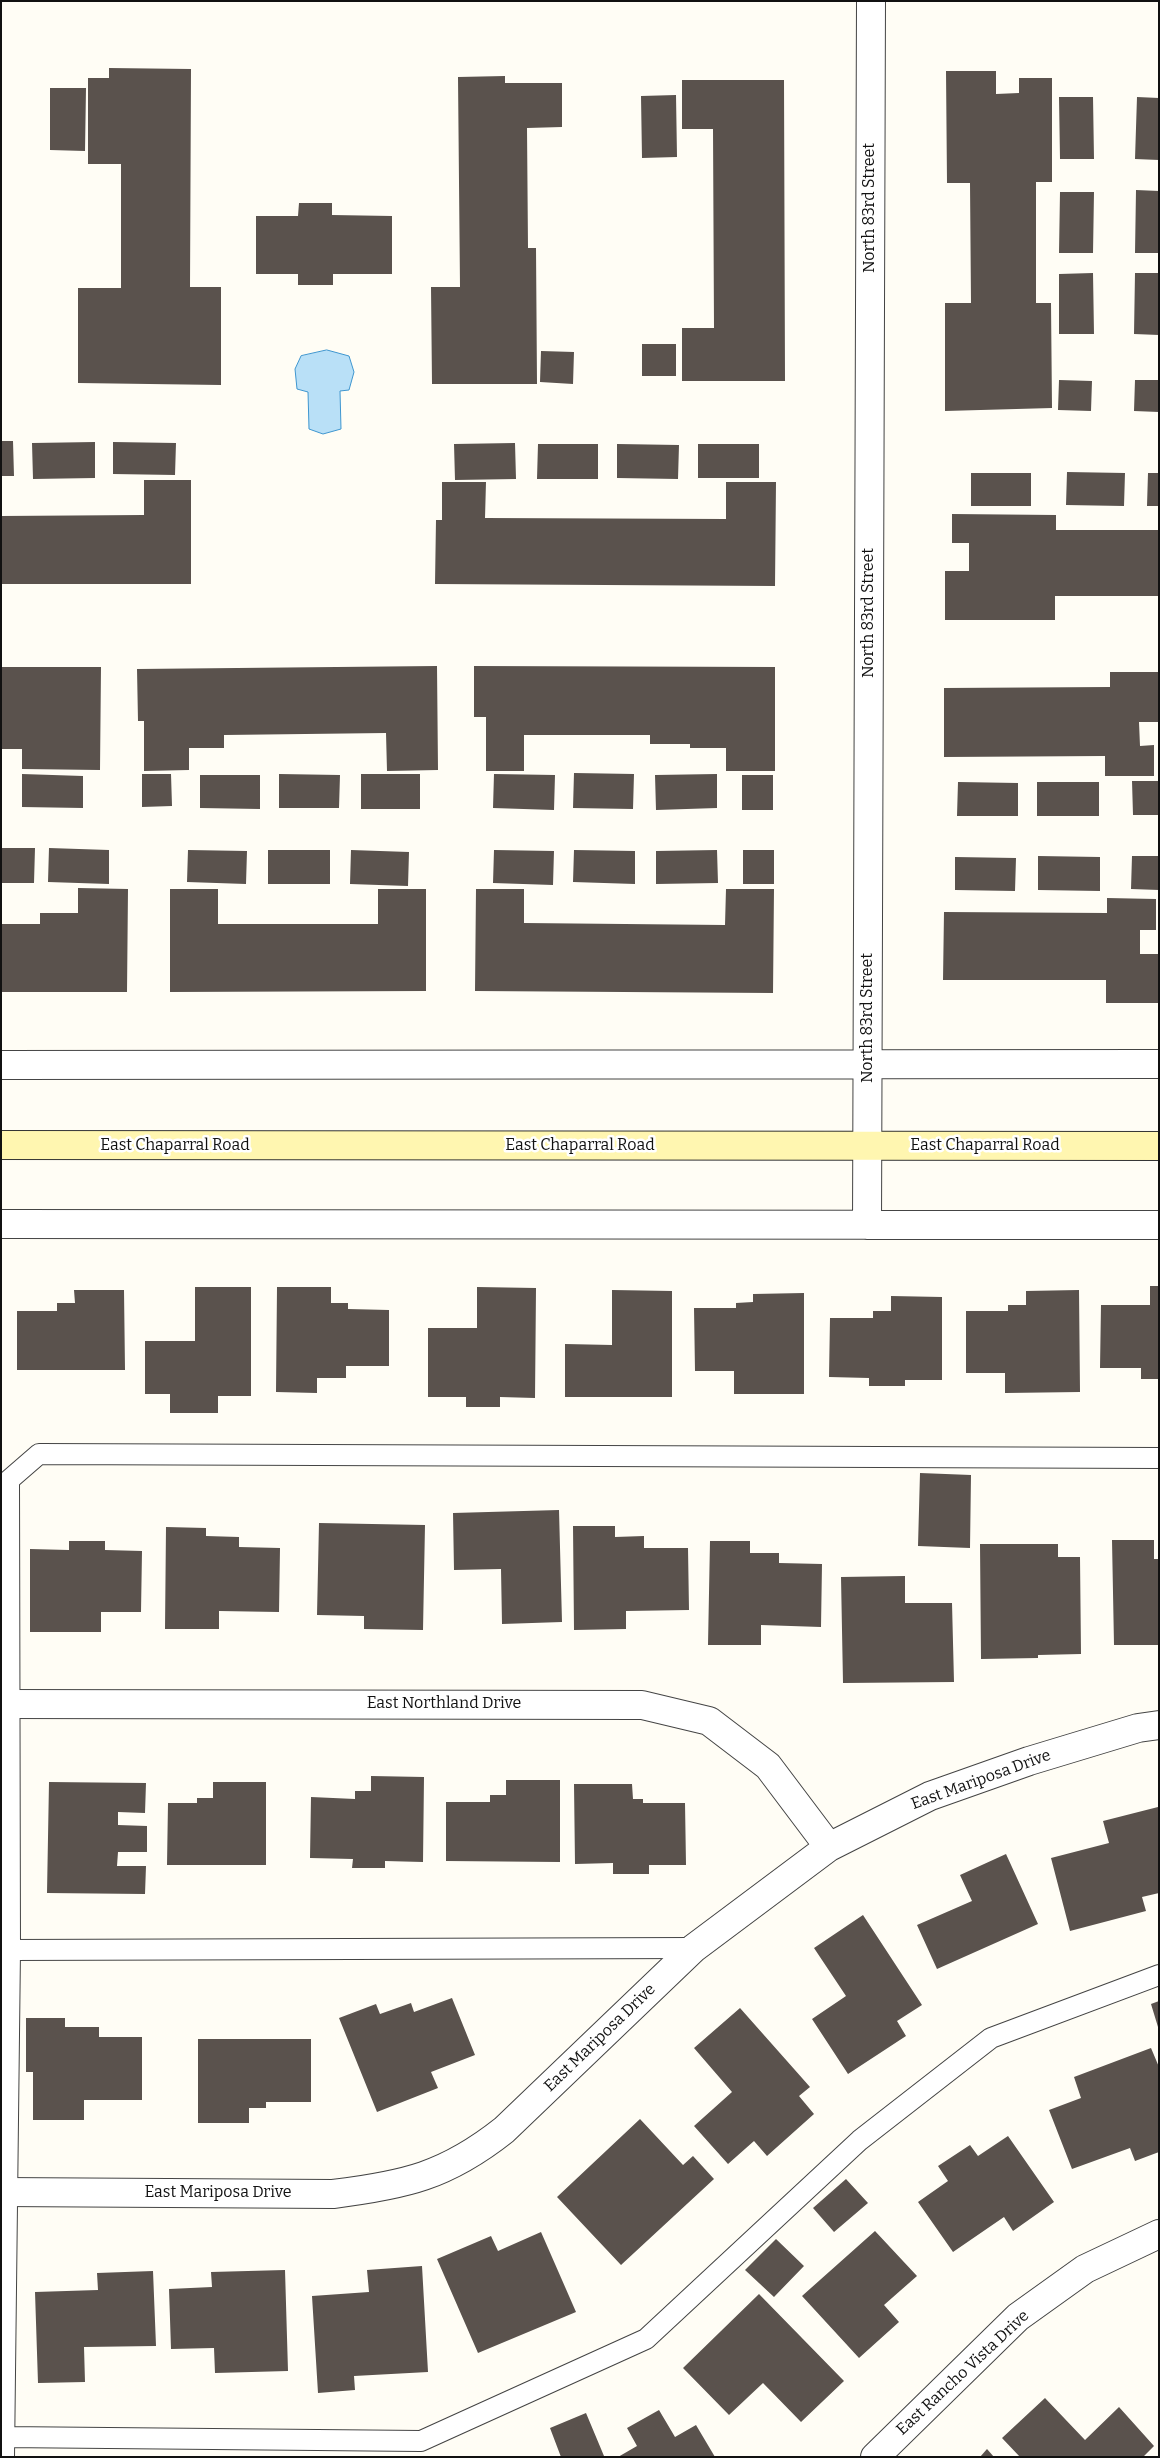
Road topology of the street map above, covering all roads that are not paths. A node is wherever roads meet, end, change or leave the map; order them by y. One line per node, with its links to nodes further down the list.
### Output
1 (871, 1): 2 (street, North 83rd Street)
2 (868, 1064): 3 (street); 4 (street); 6 (street, North 83rd Street)
3 (1159, 1064)
4 (1, 1065)
5 (1, 1146): 6 (main road, East Chaparral Road)
6 (867, 1146): 7 (main road, East Chaparral Road); 9 (street, North 83rd Street)
7 (1159, 1146)
8 (1, 1224): 9 (street)
9 (867, 1225): 10 (street)
10 (1159, 1225)
11 (1159, 1458): 12 (lane)
12 (5, 1704): 14 (street, East Northland Drive); 16 (lane)
13 (1159, 1725): 14 (street, East Mariposa Drive)
14 (829, 1847): 15 (street, East Mariposa Drive)
15 (694, 1948): 16 (lane); 18 (street, East Mariposa Drive)
16 (10, 1950): 18 (lane)
17 (1159, 1975): 20 (lane)
18 (3, 2192): 20 (lane)
19 (1159, 2234): 21 (street, East Rancho Vista Drive)
20 (4, 2447)
21 (875, 2457)

